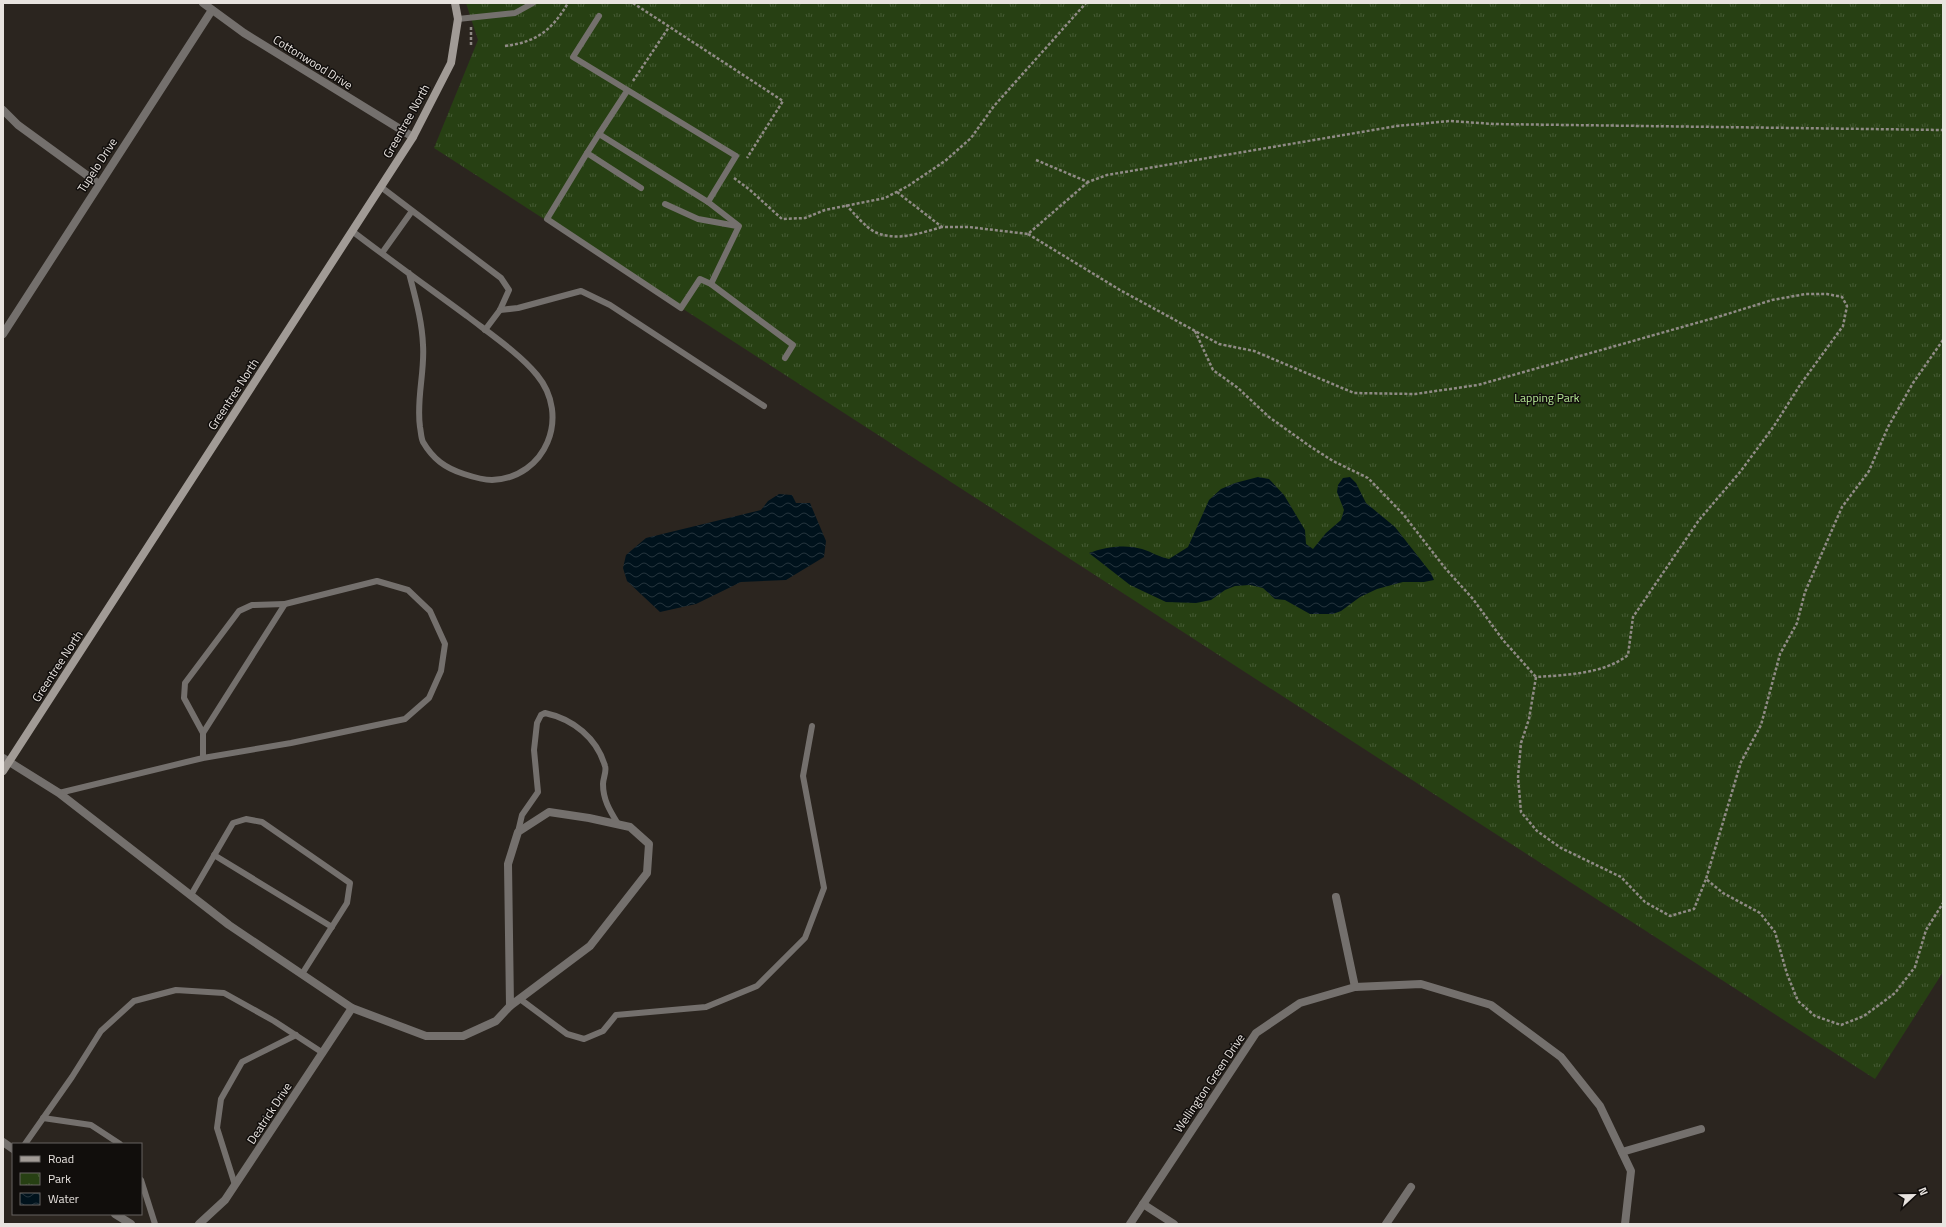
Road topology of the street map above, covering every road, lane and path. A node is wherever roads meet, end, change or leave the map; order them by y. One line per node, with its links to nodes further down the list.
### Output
1 (203, 3): 7 (street, Cottonwood Drive)
2 (455, 3): 9 (main road, Greentree North)
3 (534, 3): 9 (lane)
4 (568, 3): 11 (path)
5 (633, 3): 10 (path)
6 (1086, 3): 25 (path)
7 (212, 10): 16 (street, Cottonwood Drive); 22 (street, Tupelo Drive)
8 (599, 16): 12 (lane)
9 (458, 19): 16 (main road, Greentree North)
10 (669, 27): 12 (path); 18 (path)
11 (505, 46)
12 (627, 91): 15 (lane); 26 (lane)
13 (3, 110): 22 (street)
14 (1943, 130): 21 (path)
15 (599, 134): 17 (lane); 26 (lane)
16 (413, 137): 23 (main road, Greentree North)
17 (587, 153): 24 (lane); 36 (lane)
18 (746, 158)
19 (1036, 160): 21 (path)
20 (738, 171): 28 (path)
21 (1088, 182): 33 (path)
22 (99, 184): 40 (street, Tupelo Drive)
23 (381, 187): 29 (lane); 32 (main road, Greentree North)
24 (641, 188)
25 (897, 192): 28 (path); 31 (path)
26 (708, 202): 30 (lane)
27 (665, 204): 30 (lane)
28 (846, 205): 31 (path)
29 (412, 211): 34 (lane); 37 (lane)
30 (738, 226): 36 (lane)
31 (942, 227): 33 (path)
32 (352, 231): 34 (lane); 49 (main road, Greentree North)
33 (1028, 234): 39 (path)
34 (382, 253): 35 (lane)
35 (409, 273): 38 (lane); 38 (lane)
36 (710, 284): 42 (lane)
37 (500, 310): 38 (lane); 43 (lane)
38 (485, 330)
39 (1194, 331): 45 (path); 45 (path)
40 (3, 334)
41 (1943, 340): 55 (path)
42 (785, 358)
43 (764, 406)
44 (285, 604): 47 (lane); 47 (lane); 48 (lane)
45 (1536, 677): 55 (path)
46 (812, 726): 62 (lane)
47 (203, 733): 48 (lane)
48 (203, 758): 51 (lane)
49 (6, 760): 50 (main road, Greentree North); 51 (street)
50 (3, 771)
51 (59, 793): 56 (street)
52 (618, 824): 53 (street); 53 (lane); 62 (street)
53 (518, 832): 63 (street)
54 (214, 855): 56 (lane); 59 (lane); 59 (lane)
55 (1706, 879): 58 (path)
56 (191, 895): 60 (street)
57 (1336, 897): 61 (street)
58 (1943, 903)
59 (332, 927): 60 (lane)
60 (302, 974): 64 (street)
61 (1354, 987): 73 (street, Wellington Green Drive); 77 (street, Wellington Green Drive)
62 (520, 999): 63 (street)
63 (510, 1006): 64 (street)
64 (352, 1008): 66 (street, Deatrick Drive)
65 (296, 1035): 66 (lane); 67 (lane); 75 (lane)
66 (323, 1052): 75 (street, Deatrick Drive)
67 (43, 1118): 70 (lane); 71 (lane)
68 (1701, 1129): 73 (street)
69 (3, 1142): 72 (street)
70 (26, 1143)
71 (118, 1143)
72 (12, 1148)
73 (1622, 1152): 85 (street, Wellington Green Drive)
74 (142, 1183): 80 (lane)
75 (236, 1185): 81 (street, Deatrick Drive)
76 (1411, 1187): 84 (street)
77 (1143, 1204): 82 (street, Wellington Green Drive); 83 (street)
78 (117, 1215): 79 (street)
79 (131, 1224)
80 (155, 1224)
81 (199, 1224)
82 (1130, 1224)
83 (1174, 1224)
84 (1386, 1224)
85 (1625, 1224)

